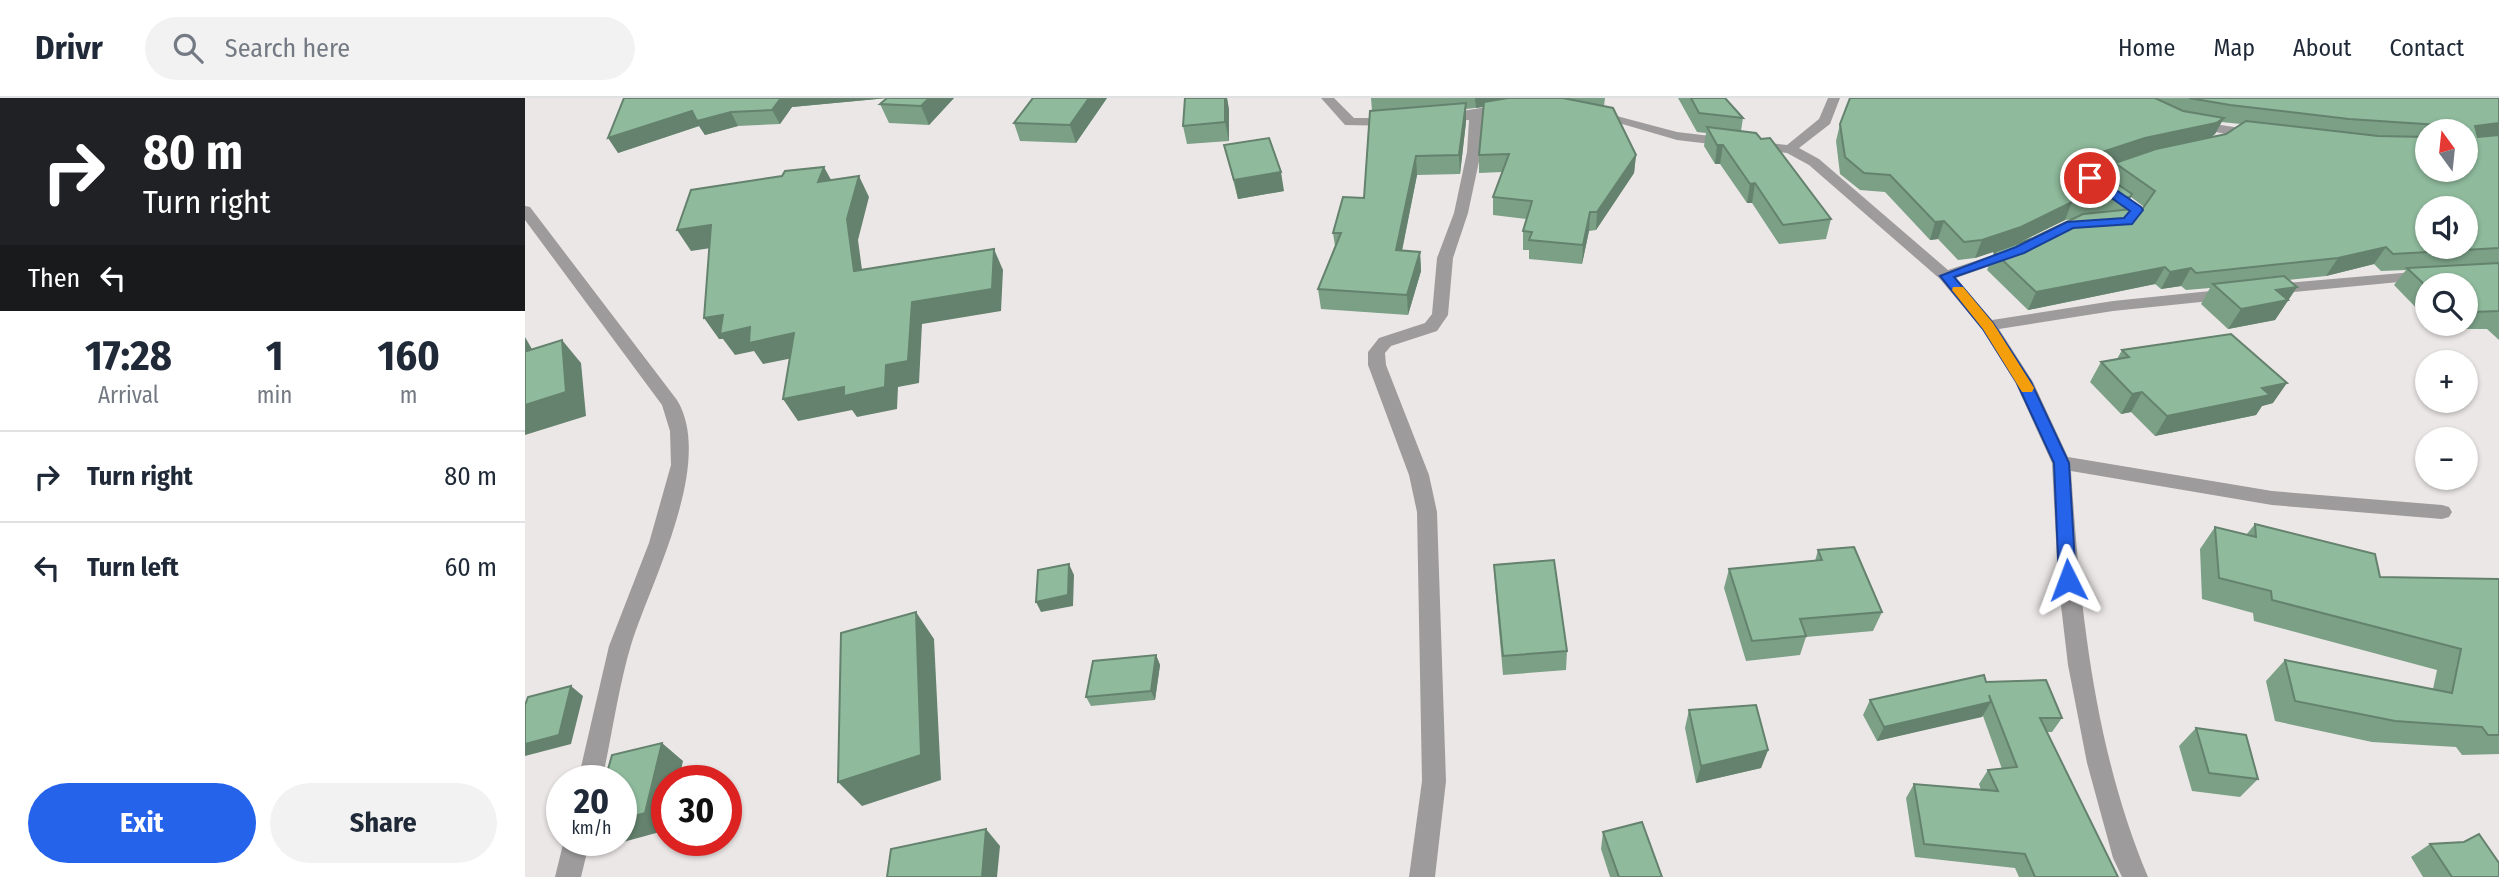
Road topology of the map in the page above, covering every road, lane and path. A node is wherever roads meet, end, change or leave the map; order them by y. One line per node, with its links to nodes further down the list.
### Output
1 (1327, 98): 5 (street)
2 (1834, 98): 8 (street)
3 (1525, 106): 5 (street)
4 (1570, 109): 8 (street)
5 (1476, 115): 21 (street)
6 (2181, 121): 7 (street)
7 (2212, 145)
8 (1790, 149): 13 (street)
9 (2154, 158): 11 (street)
10 (525, 210): 18 (street)
11 (2107, 224)
12 (2030, 245): 13 (street)
13 (1946, 276): 15 (street)
14 (2415, 277): 15 (street)
15 (1988, 326): 16 (street)
16 (2061, 463): 17 (street); 22 (street)
17 (2442, 512)
18 (593, 765)
19 (573, 856): 20 (street)
20 (568, 877)
21 (1422, 877)
22 (2136, 877)

